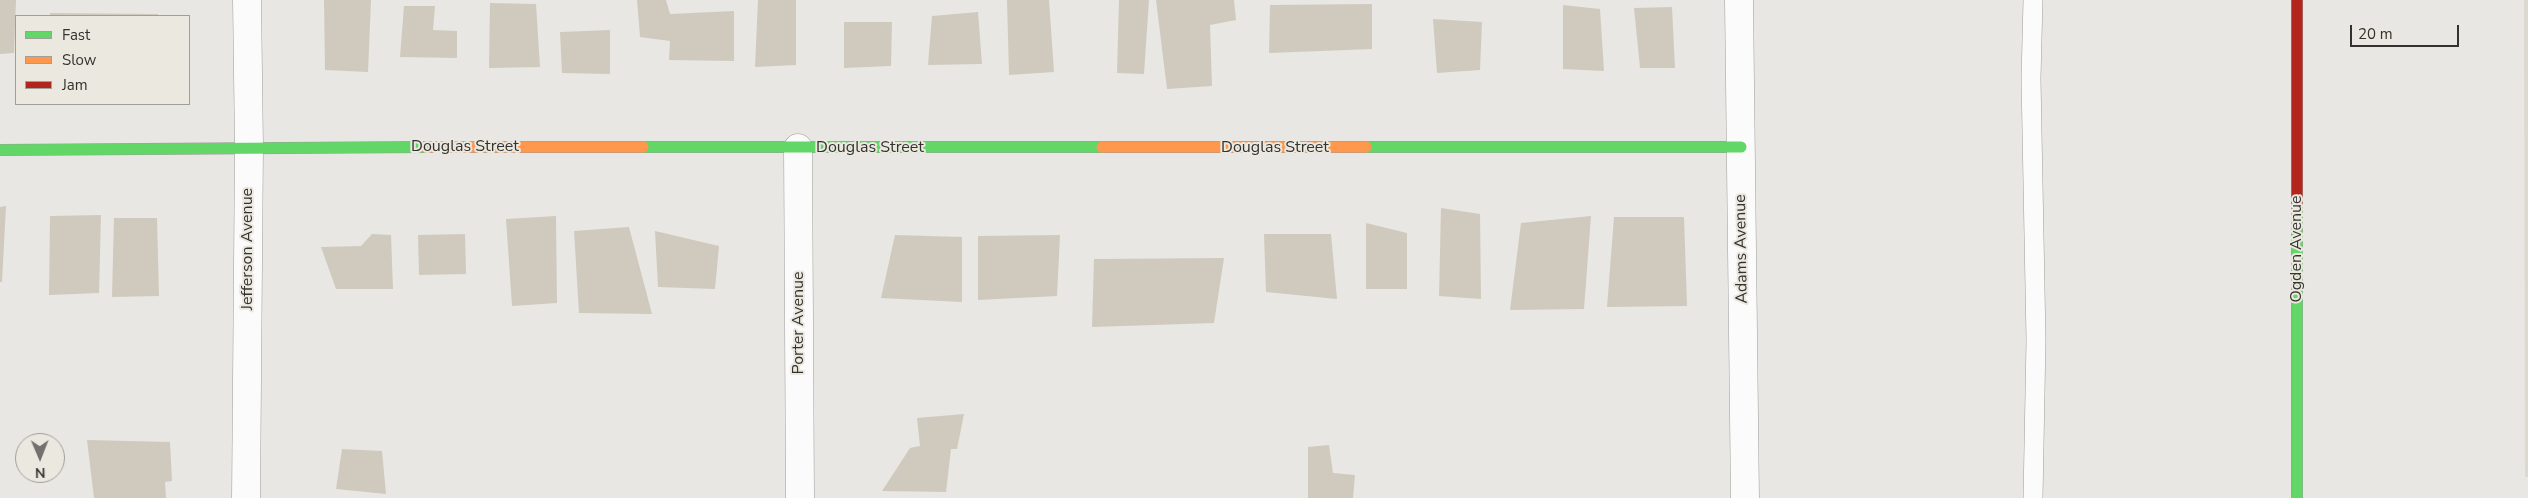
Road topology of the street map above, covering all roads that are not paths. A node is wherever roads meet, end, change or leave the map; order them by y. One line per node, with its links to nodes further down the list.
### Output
1 (247, 0): 5 (street, Jefferson Avenue)
2 (1739, 0): 6 (street, Adams Avenue)
3 (2033, 0): 12 (lane)
4 (2297, 0): 13 (street, Ogden Avenue)
5 (249, 147): 7 (street, Douglas Street); 8 (street, Douglas Street); 9 (street, Jefferson Avenue)
6 (1741, 147): 7 (street, Douglas Street); 11 (street, Adams Avenue)
7 (798, 148): 10 (street, Porter Avenue)
8 (0, 150)
9 (246, 498)
10 (800, 498)
11 (1745, 498)
12 (2033, 498)
13 (2297, 498)

